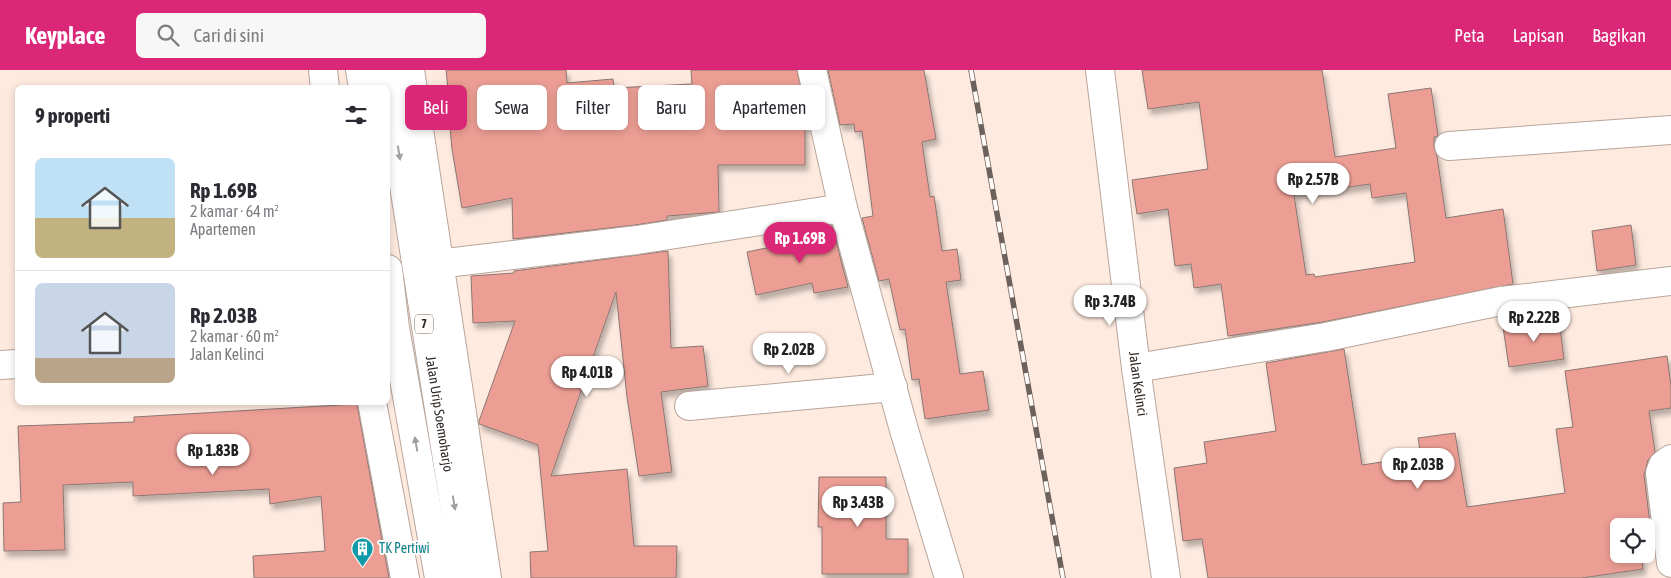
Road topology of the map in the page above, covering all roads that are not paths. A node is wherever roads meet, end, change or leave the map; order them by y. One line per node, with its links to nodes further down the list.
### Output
1 (322, 70): 7 (main road)
2 (360, 70): 8 (main road)
3 (386, 70): 9 (main road, Jalan Urip Soemoharjo / 7, one-way to 9)
4 (410, 70): 14 (main road)
5 (812, 70): 13 (main road)
6 (1100, 70): 20 (main road, Jalan Kelinci)
7 (324, 85)
8 (362, 85)
9 (389, 85)
10 (390, 89): 14 (main road, Jalan Urip Soemoharjo / 7, one-way to 14)
11 (1671, 130): 12 (main road)
12 (1448, 146)
13 (843, 208): 14 (main road); 21 (main road)
14 (428, 265): 28 (main road, Jalan Urip Soemoharjo / 7, one-way to 28); 29 (main road)
15 (1671, 280): 20 (main road)
16 (390, 308): 17 (main road, Jalan Urip Soemoharjo / 7)
17 (391, 328): 27 (main road, Jalan Urip Soemoharjo / 7, one-way to 17)
18 (15, 364): 19 (main road)
19 (0, 365)
20 (1136, 368): 31 (main road, Jalan Kelinci)
21 (893, 387): 23 (main road); 30 (main road)
22 (373, 405): 26 (main road)
23 (688, 406)
24 (1671, 459): 25 (main road)
25 (1671, 563)
26 (405, 578)
27 (439, 578)
28 (466, 578)
29 (487, 578)
30 (949, 578)
31 (1166, 578)

